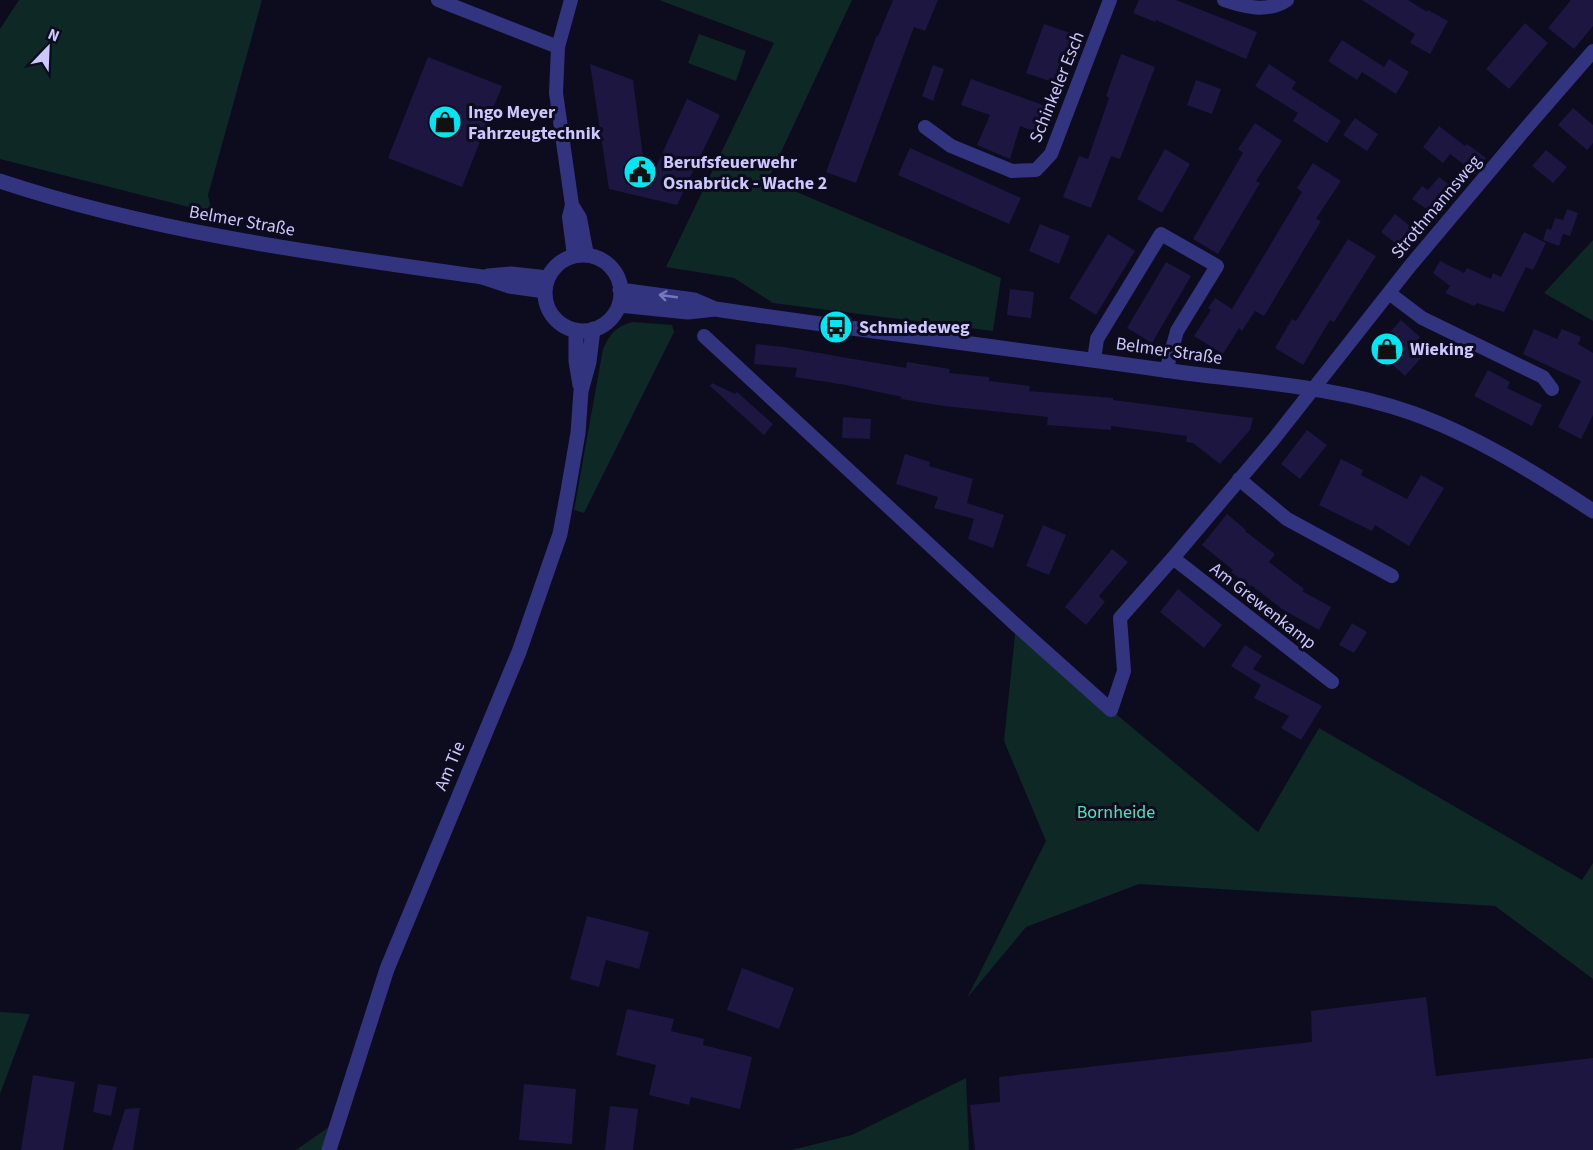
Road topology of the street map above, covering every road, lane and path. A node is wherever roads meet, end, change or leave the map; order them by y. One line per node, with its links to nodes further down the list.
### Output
1 (438, 0): 6 (street)
2 (572, 0): 6 (street)
3 (1110, 0): 8 (street, Schinkeler Esch)
4 (1224, 0): 5 (street)
5 (1287, 0)
6 (558, 47): 10 (street)
7 (1593, 51): 12 (street, Strothmannsweg)
8 (925, 127)
9 (0, 181): 11 (street, Belmer Straße)
10 (581, 255): 11 (street); 13 (street)
11 (546, 284): 15 (street)
12 (1389, 293): 19 (street, Strothmannsweg); 20 (street)
13 (619, 297): 14 (street); 17 (street, Belmer Straße)
14 (593, 329): 15 (street); 21 (street, Am Tie)
15 (576, 330): 21 (street, Am Tie)
16 (704, 336): 24 (street)
17 (1094, 360): 18 (street, Belmer Straße); 18 (street)
18 (1167, 370): 19 (street, Belmer Straße)
19 (1311, 389): 22 (street); 23 (street, Belmer Straße)
20 (1552, 389)
21 (581, 391): 27 (street, Am Tie)
22 (1239, 479): 24 (street); 25 (street)
23 (1593, 511)
24 (1173, 558): 26 (street, Am Grewenkamp)
25 (1392, 576)
26 (1332, 682)
27 (329, 1150)

